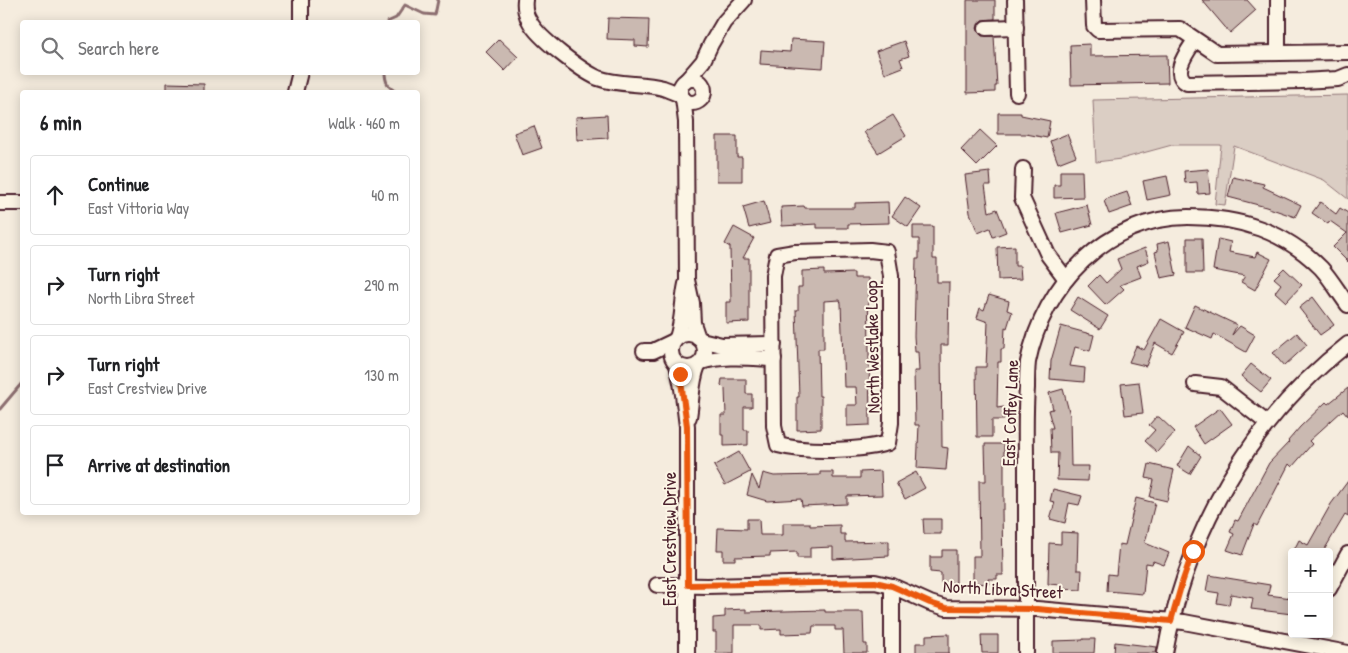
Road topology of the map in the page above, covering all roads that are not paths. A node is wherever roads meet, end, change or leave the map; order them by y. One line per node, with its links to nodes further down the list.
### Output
1 (301, 0): 7 (street)
2 (525, 0): 18 (street)
3 (744, 0): 13 (street)
4 (1015, 0): 8 (street)
5 (1093, 0): 10 (street)
6 (1277, 1): 12 (street)
7 (301, 20)
8 (1016, 27): 9 (street); 19 (street)
9 (986, 28)
10 (1195, 40): 12 (street); 14 (street)
11 (1348, 52): 12 (street)
12 (1278, 53)
13 (703, 61): 16 (street); 18 (street)
14 (1348, 74)
15 (299, 75): 17 (street)
16 (702, 84): 18 (street); 18 (street)
17 (296, 90)
18 (685, 92): 24 (street)
19 (1017, 93)
20 (1023, 169): 23 (street)
21 (0, 203): 22 (street)
22 (20, 203)
23 (1066, 279): 25 (street, East Coffey Lane); 41 (street, East Coffey Lane)
24 (687, 280): 26 (street); 27 (street)
25 (1348, 305)
26 (676, 339): 27 (street); 32 (street); 32 (street)
27 (700, 339): 28 (street); 31 (street)
28 (774, 344): 30 (street, North Westlake Loop); 30 (street, North Westlake Loop)
29 (1348, 344): 34 (street)
30 (774, 359): 31 (street)
31 (700, 363): 32 (street); 35 (street, East Crestview Drive)
32 (676, 364): 35 (street, East Crestview Drive)
33 (1195, 384): 34 (street)
34 (1267, 423): 42 (street)
35 (687, 426): 39 (street, East Crestview Drive)
36 (1348, 554): 37 (street)
37 (1333, 582)
38 (657, 585): 39 (street, North Libra Street)
39 (688, 585): 40 (street, North Libra Street); 44 (street, East Crestview Drive)
40 (892, 586): 41 (street, North Libra Street); 45 (street)
41 (1026, 608): 42 (street, North Libra Street); 46 (street, East Coffey Lane)
42 (1171, 621): 43 (street, North Libra Street); 47 (street)
43 (1310, 644): 48 (street, North Libra Street)
44 (687, 653)
45 (892, 653)
46 (1026, 653)
47 (1164, 653)
48 (1348, 653)

